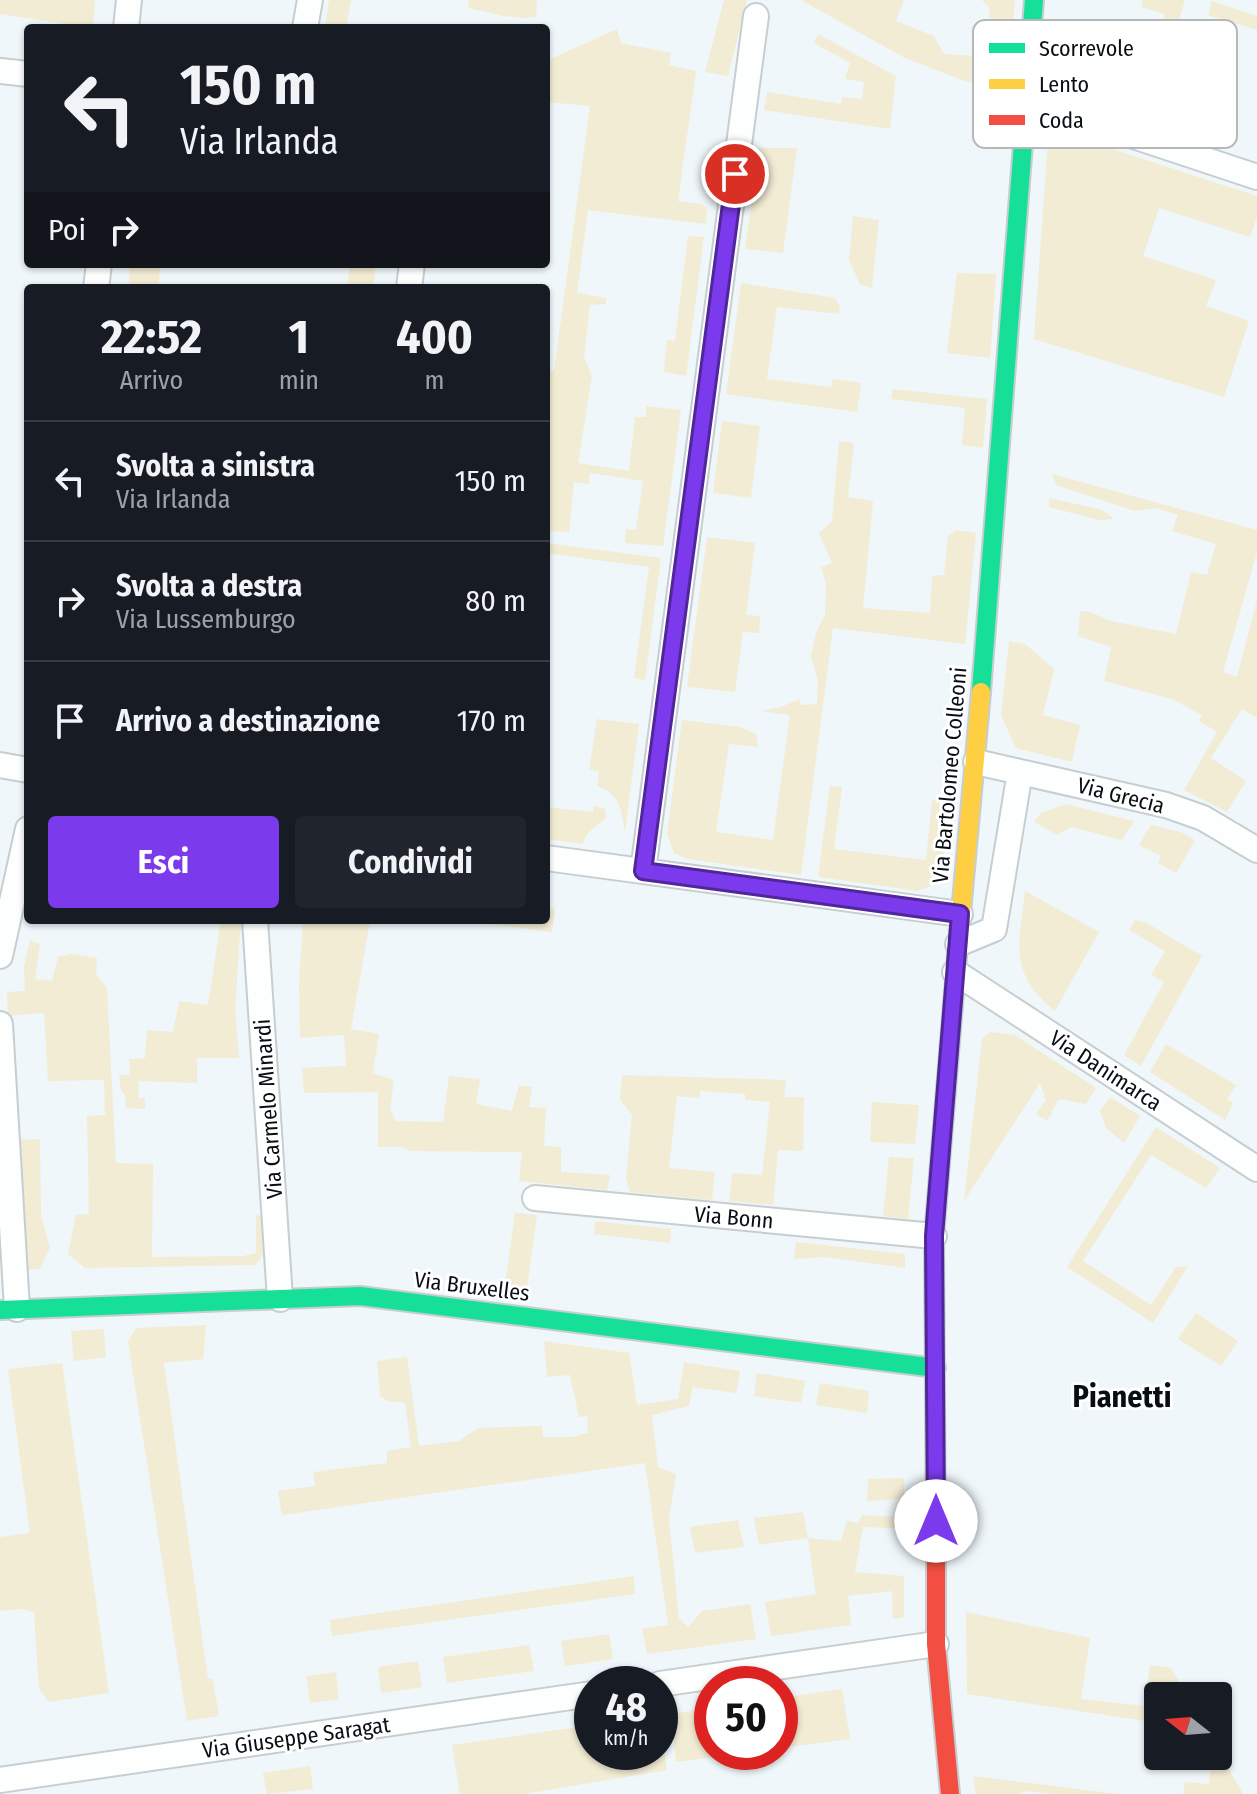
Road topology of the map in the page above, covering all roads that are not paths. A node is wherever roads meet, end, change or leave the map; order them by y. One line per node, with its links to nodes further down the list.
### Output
1 (129, 0): 6 (street)
2 (310, 0): 7 (street)
3 (1034, 0): 5 (main road, Via Bartolomeo Colleoni)
4 (756, 16): 20 (street)
5 (1033, 20)
6 (126, 24)
7 (306, 24)
8 (0, 71): 9 (street)
9 (24, 74)
10 (1024, 148): 13 (main road, Via Bartolomeo Colleoni)
11 (1170, 148): 12 (street)
12 (1257, 177)
13 (976, 762): 16 (street, Via Grecia); 21 (main road, Via Bartolomeo Colleoni)
14 (0, 765): 15 (street)
15 (24, 769)
16 (1020, 772): 18 (street, Via Grecia); 23 (street)
17 (24, 847): 24 (street)
18 (1257, 850)
19 (550, 859): 20 (street)
20 (643, 871): 21 (street)
21 (960, 914): 23 (main road, Via Bartolomeo Colleoni)
22 (255, 924): 30 (street, Via Carmelo Minardi)
23 (958, 944): 25 (main road, Via Bartolomeo Colleoni)
24 (0, 956)
25 (955, 972): 27 (street, Via Danimarca); 29 (main road, Via Bartolomeo Colleoni)
26 (0, 1024): 31 (street)
27 (1257, 1169)
28 (535, 1198): 29 (street, Via Bonn)
29 (934, 1236): 32 (main road, Via Bartolomeo Colleoni)
30 (280, 1299): 31 (main road, Via Bruxelles); 32 (main road, Via Bruxelles)
31 (9, 1310)
32 (936, 1368): 33 (main road, Via Bartolomeo Colleoni)
33 (936, 1644): 34 (street); 37 (main road, Via Bartolomeo Colleoni)
34 (678, 1681)
35 (574, 1697): 36 (street, Via Giuseppe Saragat)
36 (0, 1780)
37 (950, 1794)

